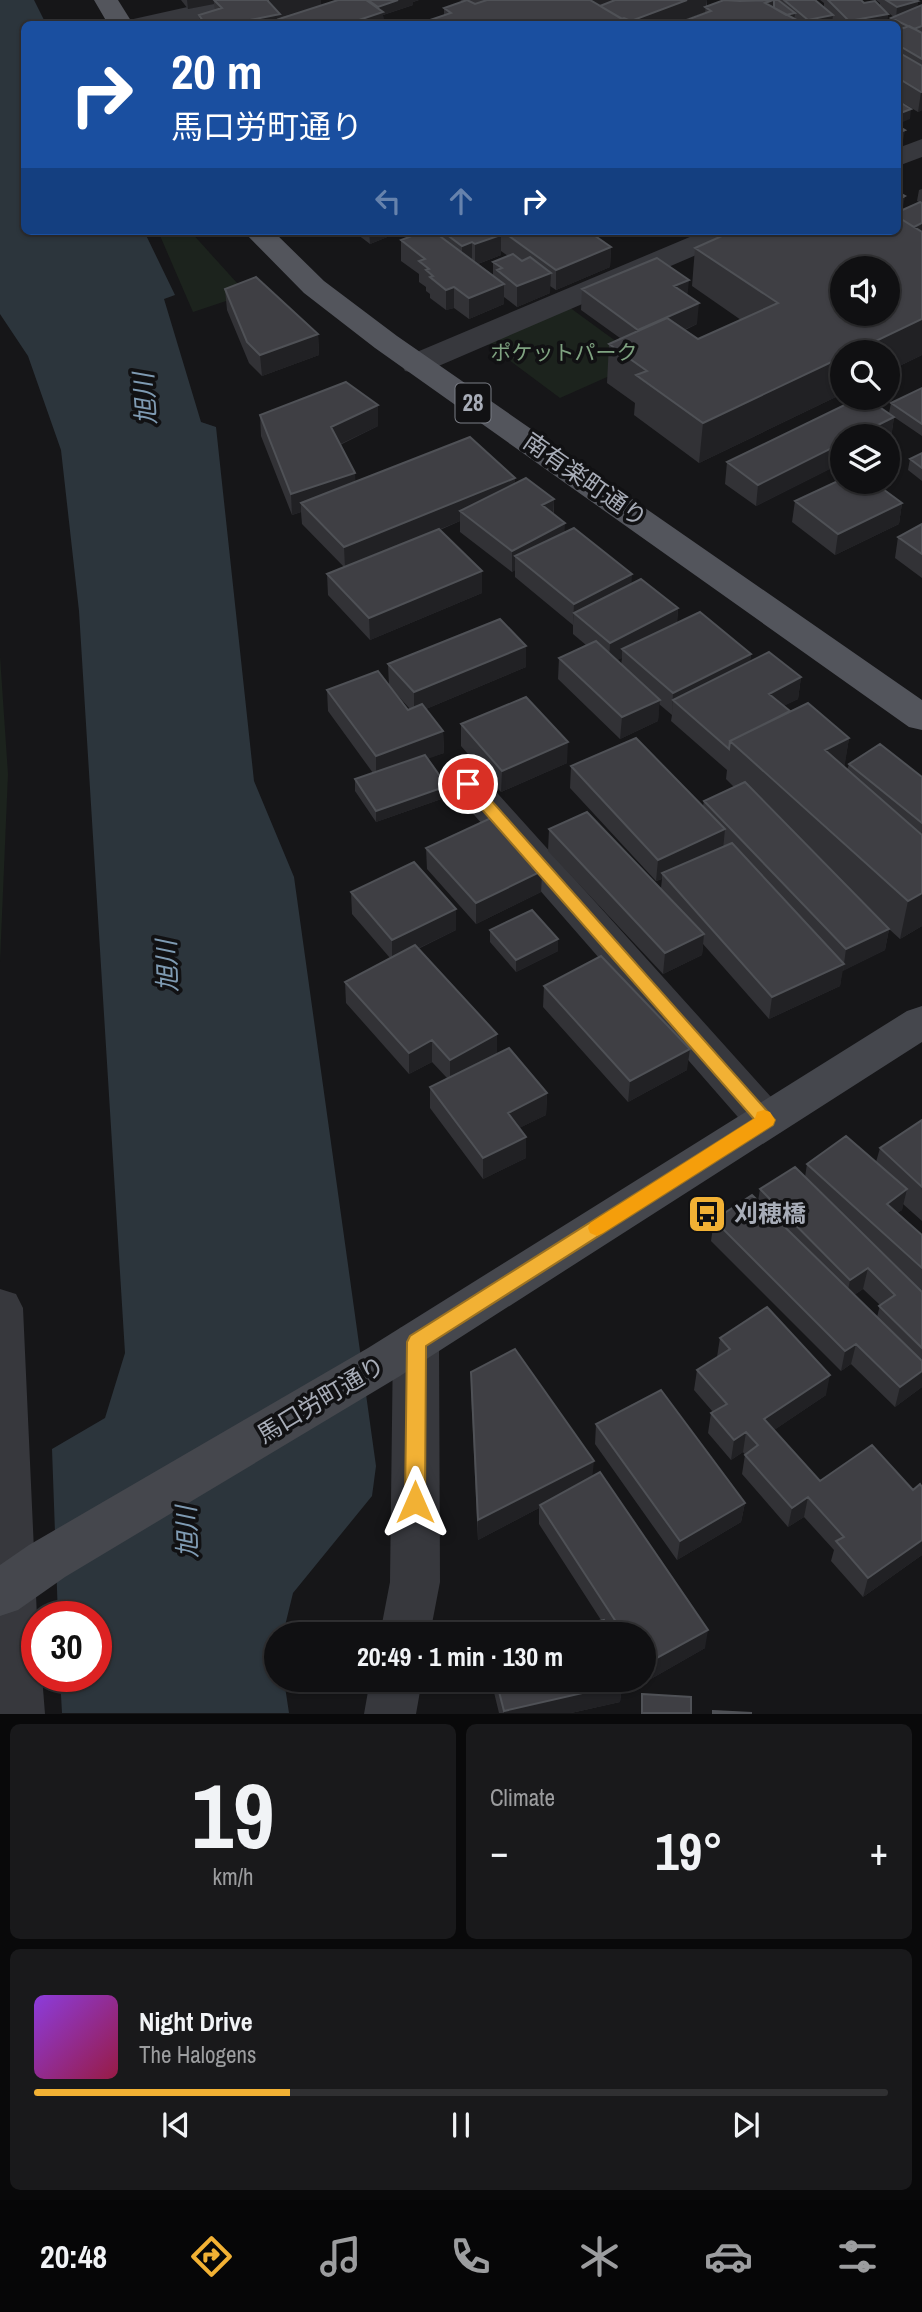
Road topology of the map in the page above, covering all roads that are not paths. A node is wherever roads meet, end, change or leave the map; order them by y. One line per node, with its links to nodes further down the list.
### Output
1 (106, 0): 3 (main road)
2 (236, 0): 4 (lane)
3 (118, 21)
4 (151, 21)
5 (922, 147): 6 (street)
6 (901, 157)
7 (261, 235): 9 (main road, 南有楽町通り / 28)
8 (720, 235): 9 (street)
9 (416, 364): 10 (main road, 南有楽町通り / 28)
10 (922, 718)
11 (468, 784): 13 (street)
12 (922, 1022): 13 (street, 馬口労町通り)
13 (766, 1120): 15 (street, 馬口労町通り)
14 (0, 1308): 16 (street)
15 (400, 1352): 16 (street, 馬口労町通り); 17 (street)
16 (19, 1580): 19 (street)
17 (407, 1622)
18 (394, 1692): 20 (street)
19 (19, 1713)
20 (390, 1713)

